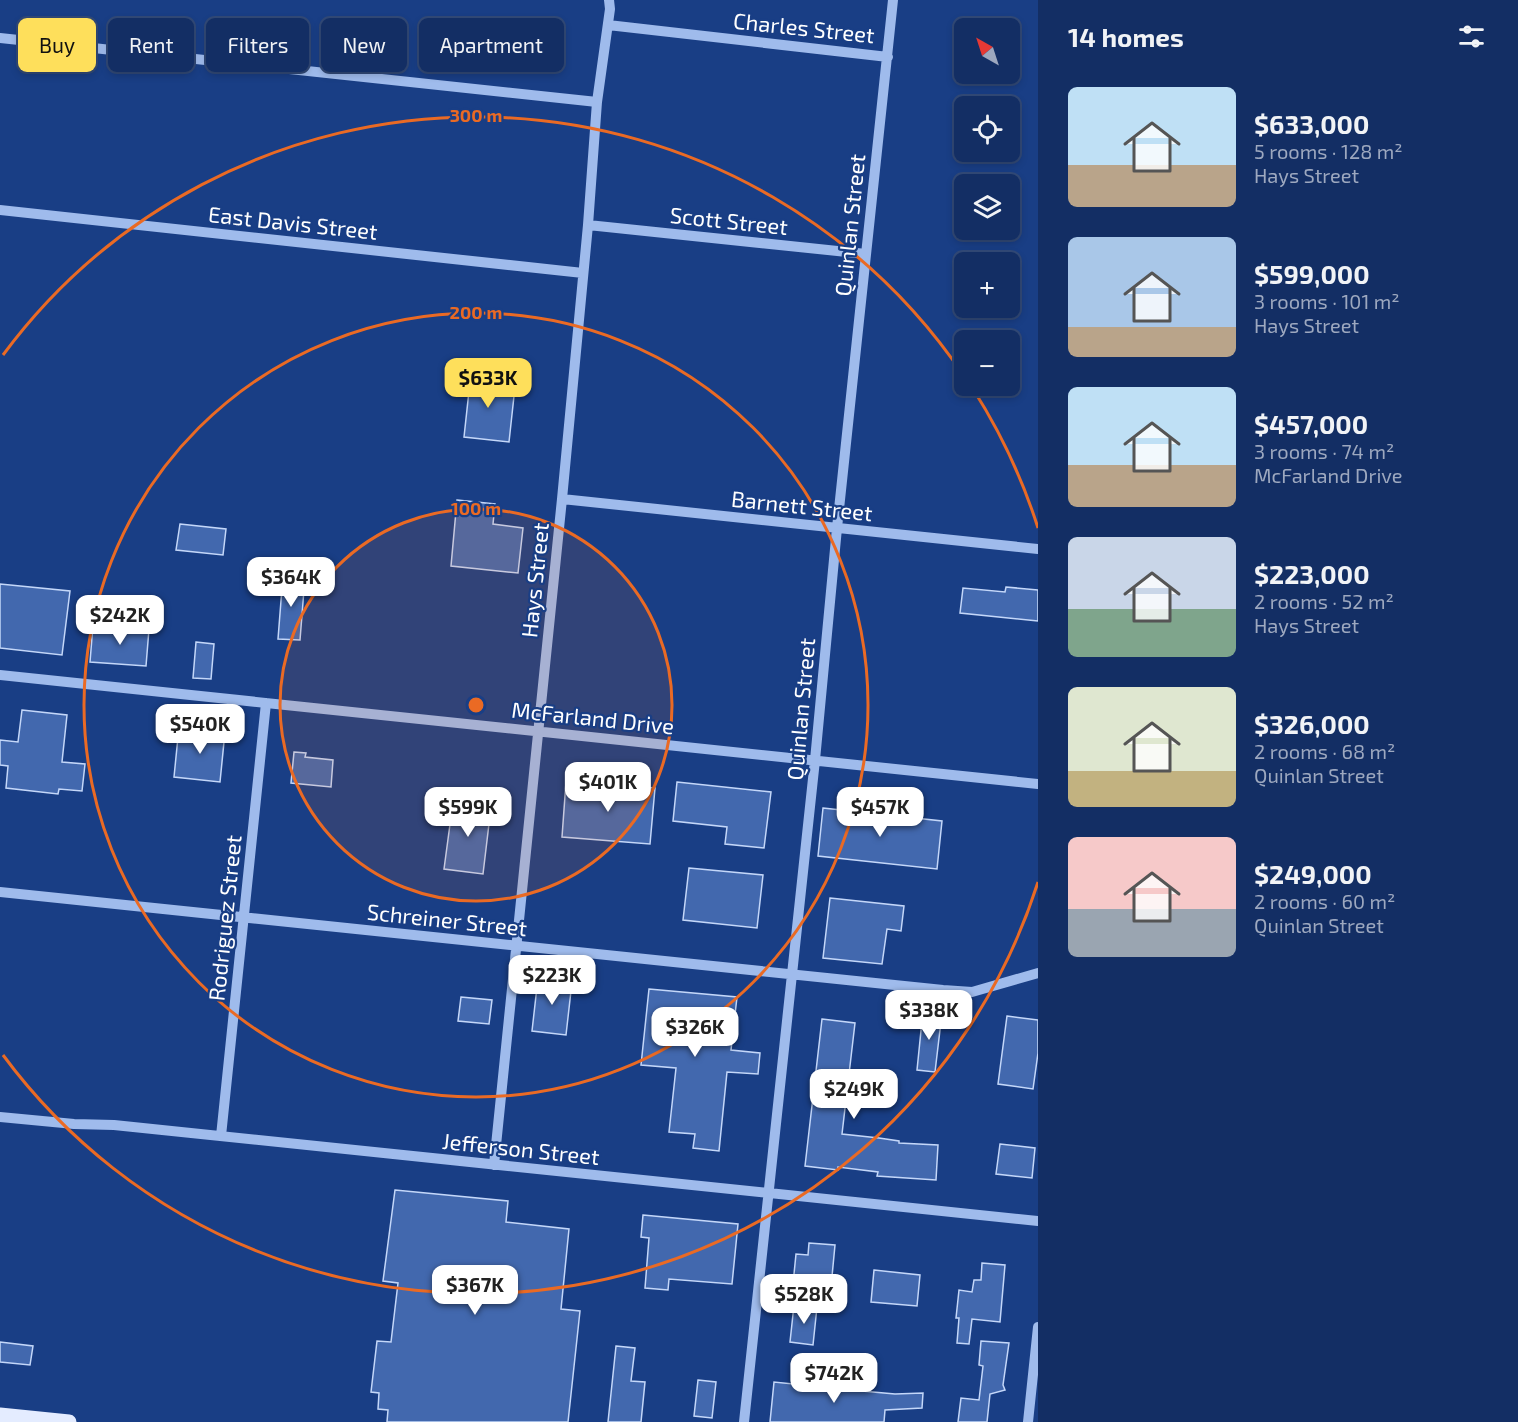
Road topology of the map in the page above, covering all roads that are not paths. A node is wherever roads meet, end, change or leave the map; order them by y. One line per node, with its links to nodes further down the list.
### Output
1 (609, 0): 3 (street, Hays Street)
2 (893, 0): 5 (street, Quinlan Street)
3 (608, 25): 5 (street, Charles Street); 6 (street, Hays Street)
4 (0, 38): 6 (street)
5 (888, 57): 9 (street, Quinlan Street)
6 (597, 102): 8 (street, Hays Street)
7 (0, 210): 10 (street, East Davis Street)
8 (588, 225): 9 (street, Scott Street); 10 (street, Hays Street)
9 (866, 254): 12 (street, Quinlan Street)
10 (583, 273): 11 (street, Hays Street)
11 (562, 499): 12 (street, Barnett Street); 16 (street, Hays Street)
12 (837, 528): 13 (street, Barnett Street); 17 (street, Quinlan Street)
13 (1038, 549)
14 (0, 675): 15 (street, McFarland Drive)
15 (266, 703): 16 (street, McFarland Drive); 20 (street, Rodriguez Street)
16 (538, 731): 17 (street, McFarland Drive); 21 (street, Hays Street)
17 (815, 760): 18 (street, McFarland Drive); 23 (street, Quinlan Street)
18 (1038, 784)
19 (0, 892): 20 (street, Schreiner Street)
20 (243, 917): 21 (street, Schreiner Street); 25 (street, Rodriguez Street)
21 (515, 946): 23 (street, Schreiner Street); 26 (street, Hays Street)
22 (1037, 975): 23 (street, Schreiner Street)
23 (792, 976): 27 (street, Quinlan Street)
24 (0, 1117): 25 (street, Jefferson Street)
25 (221, 1136): 26 (street, Jefferson Street)
26 (494, 1165): 27 (street, Jefferson Street)
27 (768, 1193): 28 (street, Jefferson Street); 32 (street, Quinlan Street)
28 (1038, 1221)
29 (1038, 1327): 33 (street)
30 (0, 1415): 31 (main road)
31 (69, 1422)
32 (744, 1422)
33 (1028, 1422)

